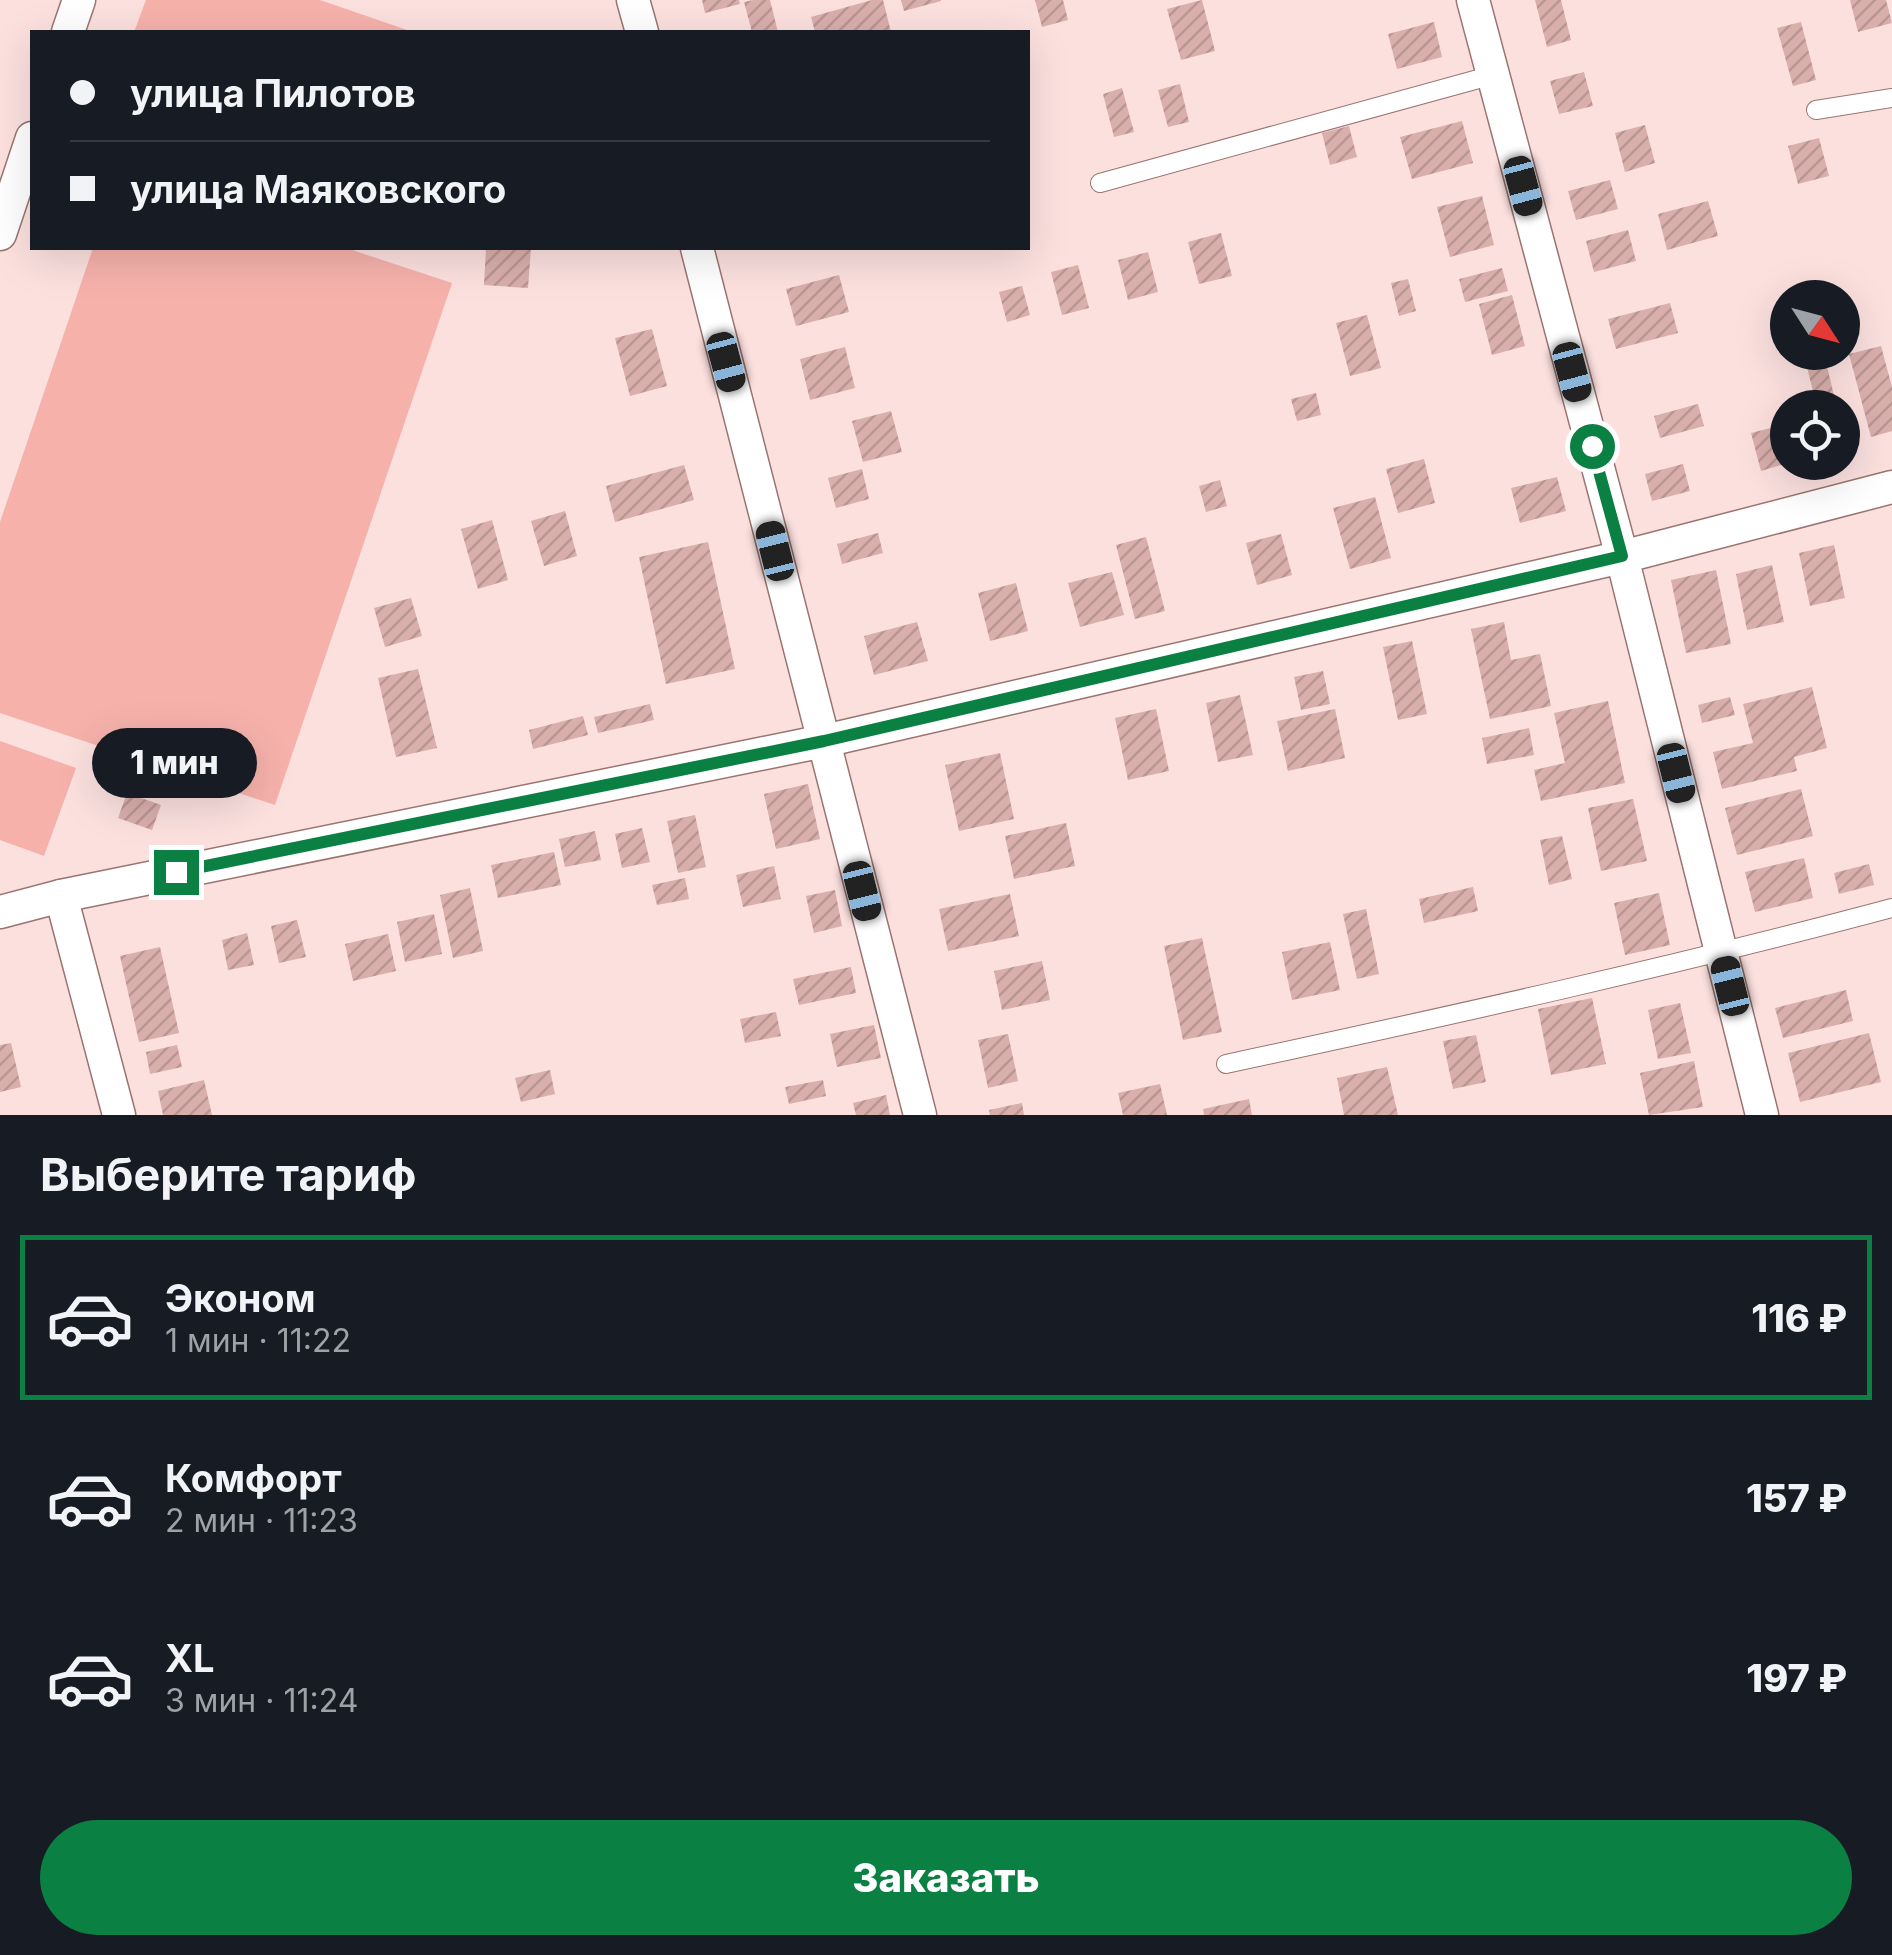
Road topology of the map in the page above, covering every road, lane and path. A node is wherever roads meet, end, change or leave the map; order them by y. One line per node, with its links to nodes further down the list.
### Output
1 (80, 0): 5 (street)
2 (621, 0): 3 (street)
3 (634, 0): 6 (street)
4 (1473, 0): 7 (street)
5 (69, 30)
6 (642, 30)
7 (1493, 75): 11 (lane); 15 (street)
8 (1892, 98): 9 (lane)
9 (1816, 110)
10 (30, 144): 12 (street)
11 (1100, 184)
12 (0, 234)
13 (698, 250): 16 (street)
14 (1892, 486): 15 (street)
15 (1622, 556): 16 (street); 20 (street)
16 (824, 741): 17 (street); 23 (street)
17 (61, 896): 19 (street); 22 (street)
18 (1892, 908): 20 (lane)
19 (0, 912)
20 (1721, 954): 21 (lane); 24 (street)
21 (1226, 1064)
22 (119, 1115)
23 (920, 1115)
24 (1762, 1115)

